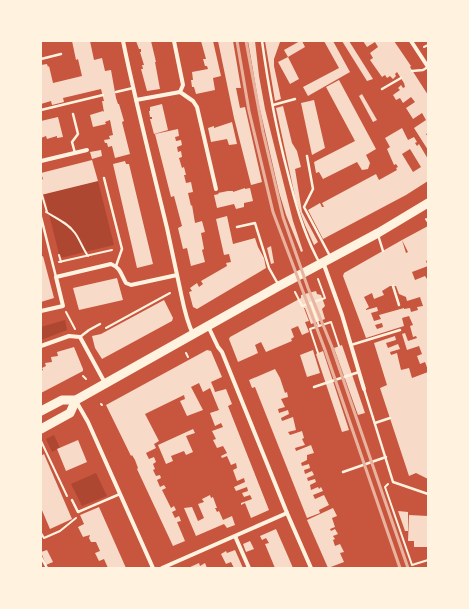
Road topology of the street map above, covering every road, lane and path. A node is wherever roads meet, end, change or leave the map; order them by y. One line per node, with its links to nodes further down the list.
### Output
1 (124, 41): 12 (street)
2 (174, 41): 15 (street)
3 (262, 41): 19 (lane)
4 (411, 41): 9 (street)
5 (428, 45): 6 (path)
6 (424, 47)
7 (61, 54): 8 (lane)
8 (41, 58)
9 (428, 67): 10 (lane)
10 (412, 71)
11 (401, 78): 13 (lane)
12 (133, 88): 14 (lane); 18 (street)
13 (382, 89)
14 (116, 92)
15 (180, 92): 18 (street); 27 (street)
16 (102, 95): 20 (lane)
17 (295, 99): 19 (lane)
18 (136, 100): 41 (street)
19 (273, 105): 38 (lane)
20 (41, 110)
21 (73, 114): 23 (lane)
22 (87, 150): 23 (street)
23 (75, 153): 25 (street)
24 (307, 156): 38 (lane)
25 (41, 161)
26 (104, 178): 40 (lane)
27 (216, 189)
28 (428, 203): 34 (main road)
29 (46, 212): 37 (path)
30 (41, 217): 39 (lane)
31 (426, 219): 32 (path)
32 (428, 222)
33 (237, 227): 44 (lane)
34 (378, 233): 36 (lane); 38 (main road)
35 (112, 250): 37 (path)
36 (383, 251)
37 (88, 256): 39 (path)
38 (324, 262): 44 (main road); 60 (street)
39 (52, 263): 42 (lane)
40 (116, 266): 41 (street); 42 (street)
41 (177, 275): 57 (street)
42 (56, 277): 50 (street)
43 (318, 278): 48 (path)
44 (279, 286): 53 (main road)
45 (393, 286): 49 (lane)
46 (295, 292): 48 (path)
47 (170, 293): 55 (path)
48 (311, 303): 54 (path)
49 (399, 305)
50 (62, 306): 51 (street); 58 (path)
51 (41, 311)
52 (100, 324): 59 (lane)
53 (208, 326): 57 (main road); 85 (street)
54 (319, 326): 62 (path); 64 (path)
55 (103, 330)
56 (400, 330): 60 (lane)
57 (193, 335): 69 (main road)
58 (74, 336): 59 (street); 61 (street)
59 (80, 337): 69 (street)
60 (351, 345): 66 (street)
61 (41, 346)
62 (339, 346)
63 (186, 353): 65 (path)
64 (318, 353)
65 (188, 357)
66 (359, 372): 70 (lane); 71 (street)
67 (83, 376): 68 (path)
68 (86, 379)
69 (106, 383): 72 (main road)
70 (314, 387)
71 (364, 389): 75 (lane)
72 (76, 400): 73 (main road); 76 (main road); 81 (street)
73 (41, 411)
74 (390, 418): 75 (lane)
75 (375, 423): 78 (lane)
76 (41, 429)
77 (41, 441): 83 (path)
78 (386, 457): 79 (lane); 82 (lane)
79 (343, 472)
80 (388, 484): 89 (path)
81 (120, 494): 84 (lane); 91 (street)
82 (428, 494)
83 (72, 500): 84 (lane)
84 (78, 512): 86 (path)
85 (286, 513): 87 (street); 94 (street)
86 (41, 534)
87 (235, 536): 92 (street); 93 (street)
88 (41, 557): 90 (lane)
89 (428, 560)
90 (46, 568)
91 (153, 568)
92 (162, 568)
93 (249, 568)
94 (311, 568)

